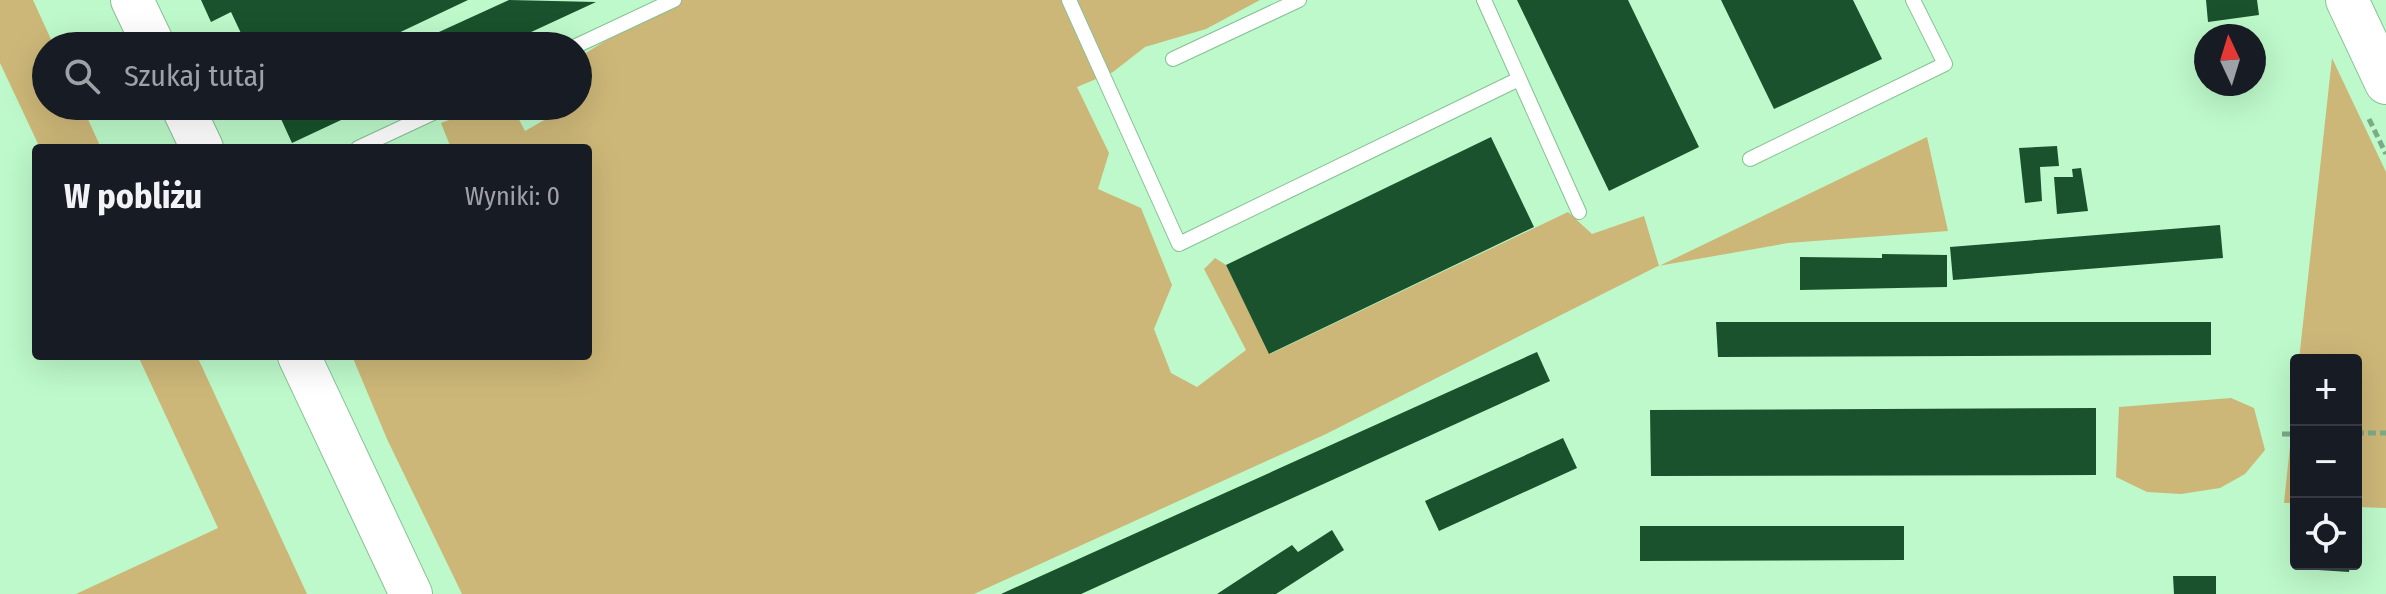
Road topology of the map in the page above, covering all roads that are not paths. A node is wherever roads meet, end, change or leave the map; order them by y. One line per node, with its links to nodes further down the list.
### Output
1 (132, 0): 8 (street)
2 (674, 0): 9 (lane)
3 (1069, 0): 11 (lane)
4 (1299, 0): 10 (lane)
5 (1484, 0): 11 (lane)
6 (1913, 0): 17 (lane)
7 (2347, 0): 12 (street)
8 (147, 32)
9 (592, 38)
10 (1173, 59)
11 (1519, 79): 18 (lane)
12 (2386, 83)
13 (189, 120): 15 (street)
14 (418, 120): 16 (lane)
15 (200, 144)
16 (367, 144)
17 (1750, 159)
18 (1579, 212)
19 (301, 360): 20 (street)
20 (411, 594)

